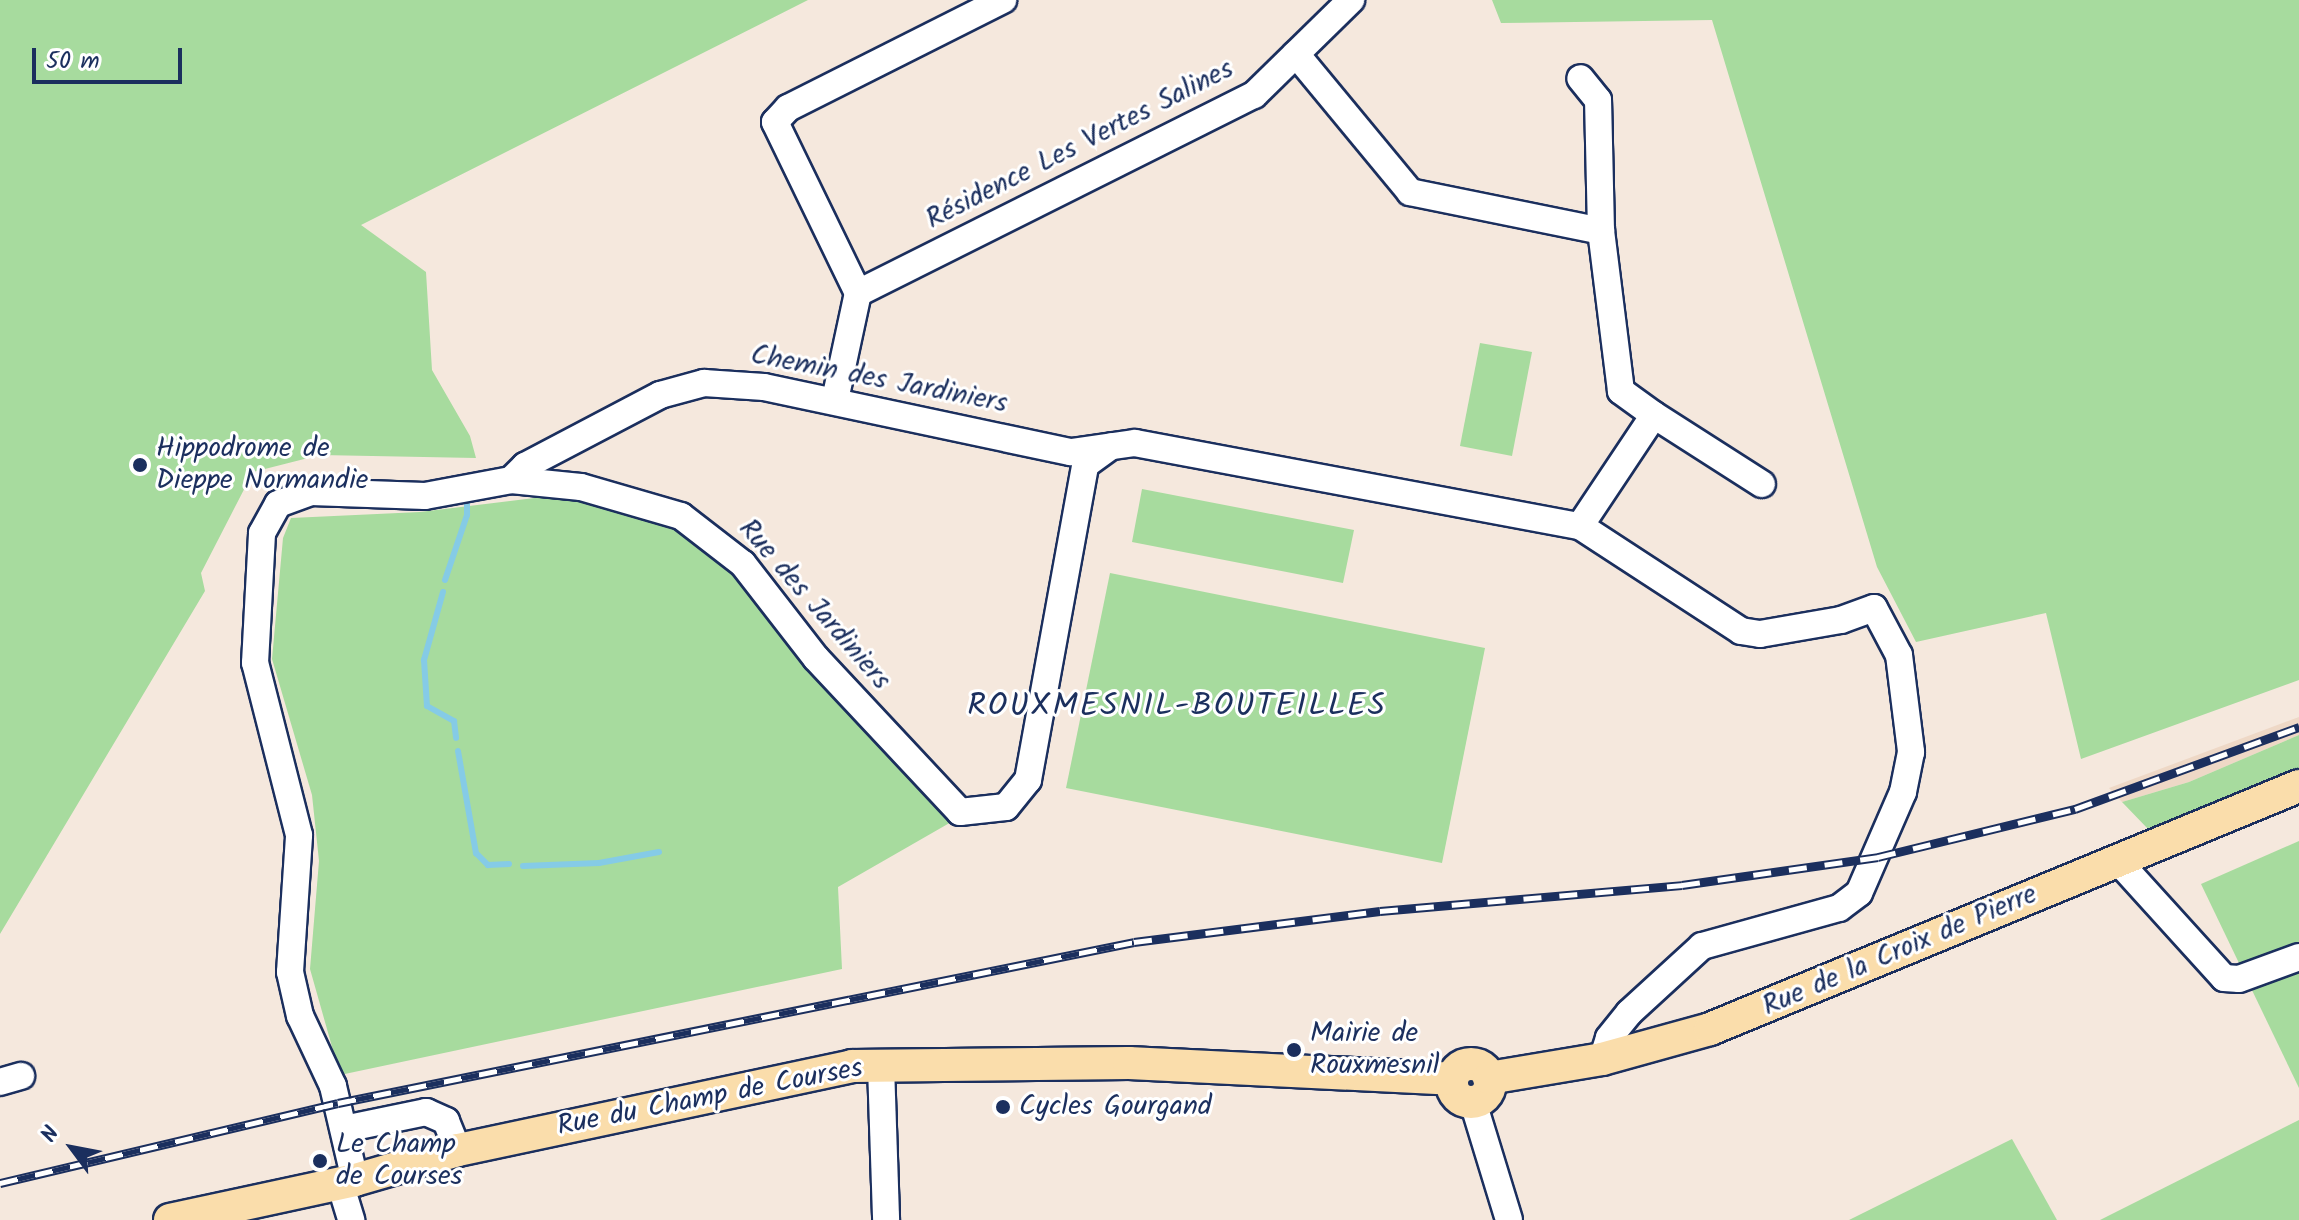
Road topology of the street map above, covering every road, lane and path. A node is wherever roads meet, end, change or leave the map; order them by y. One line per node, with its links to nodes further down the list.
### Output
1 (1003, 0): 6 (street)
2 (1351, 0): 3 (street, Résidence Les Vertes Salines)
3 (1296, 54): 5 (street); 6 (street, Résidence Les Vertes Salines)
4 (1580, 78): 5 (street)
5 (1601, 231): 8 (street)
6 (858, 293): 7 (street)
7 (835, 400): 9 (street, Chemin des Jardiniers); 10 (street, Chemin des Jardiniers)
8 (1654, 415): 11 (street); 12 (street)
9 (1114, 444): 10 (street, Rue des Jardiniers); 12 (street, Chemin des Jardiniers)
10 (511, 480): 19 (street, Rue des Jardiniers)
11 (1762, 484)
12 (1580, 526): 16 (street)
13 (2299, 786): 14 (main road, Rue de la Croix de Pierre)
14 (2117, 860): 15 (street); 16 (main road, Rue de la Croix de Pierre)
15 (2299, 957)
16 (1602, 1059): 18 (main road, Rue de la Croix de Pierre)
17 (881, 1066): 18 (main road, Rue du Champ de Courses); 20 (main road, Rue du Champ de Courses); 24 (street)
18 (1471, 1087): 25 (street)
19 (344, 1129): 20 (street); 21 (street, Rue des Jardiniers)
20 (458, 1150): 21 (main road, Rue du Champ de Courses)
21 (347, 1181): 22 (main road, Rue du Champ de Courses); 23 (street, Rue des Jardiniers)
22 (170, 1220)
23 (351, 1220)
24 (886, 1220)
25 (1509, 1220)

